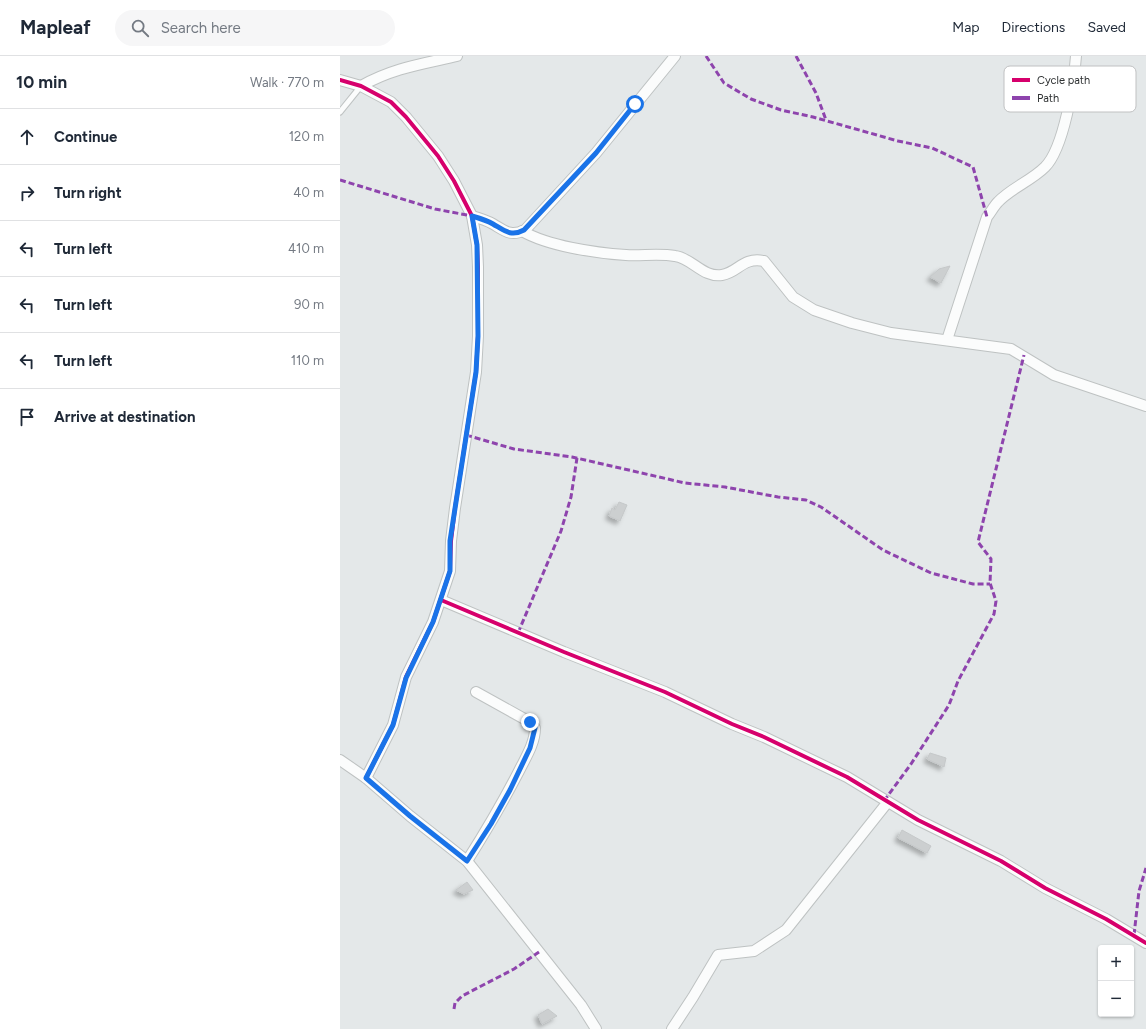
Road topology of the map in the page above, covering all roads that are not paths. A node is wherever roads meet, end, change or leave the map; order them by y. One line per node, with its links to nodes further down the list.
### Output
1 (457, 56): 6 (street)
2 (675, 56): 10 (street)
3 (1076, 56): 4 (street)
4 (1075, 66)
5 (340, 80): 6 (street)
6 (361, 86): 7 (lane); 9 (street)
7 (340, 112)
8 (1067, 112): 11 (street)
9 (472, 216): 10 (street); 13 (street)
10 (522, 231): 11 (street)
11 (947, 340): 12 (street)
12 (1146, 406)
13 (441, 600): 16 (street); 17 (street)
14 (476, 692): 18 (street)
15 (340, 760): 16 (street)
16 (366, 778): 18 (street)
17 (887, 803): 19 (street); 21 (street)
18 (467, 861): 20 (street)
19 (1146, 943)
20 (596, 1029)
21 (672, 1029)

